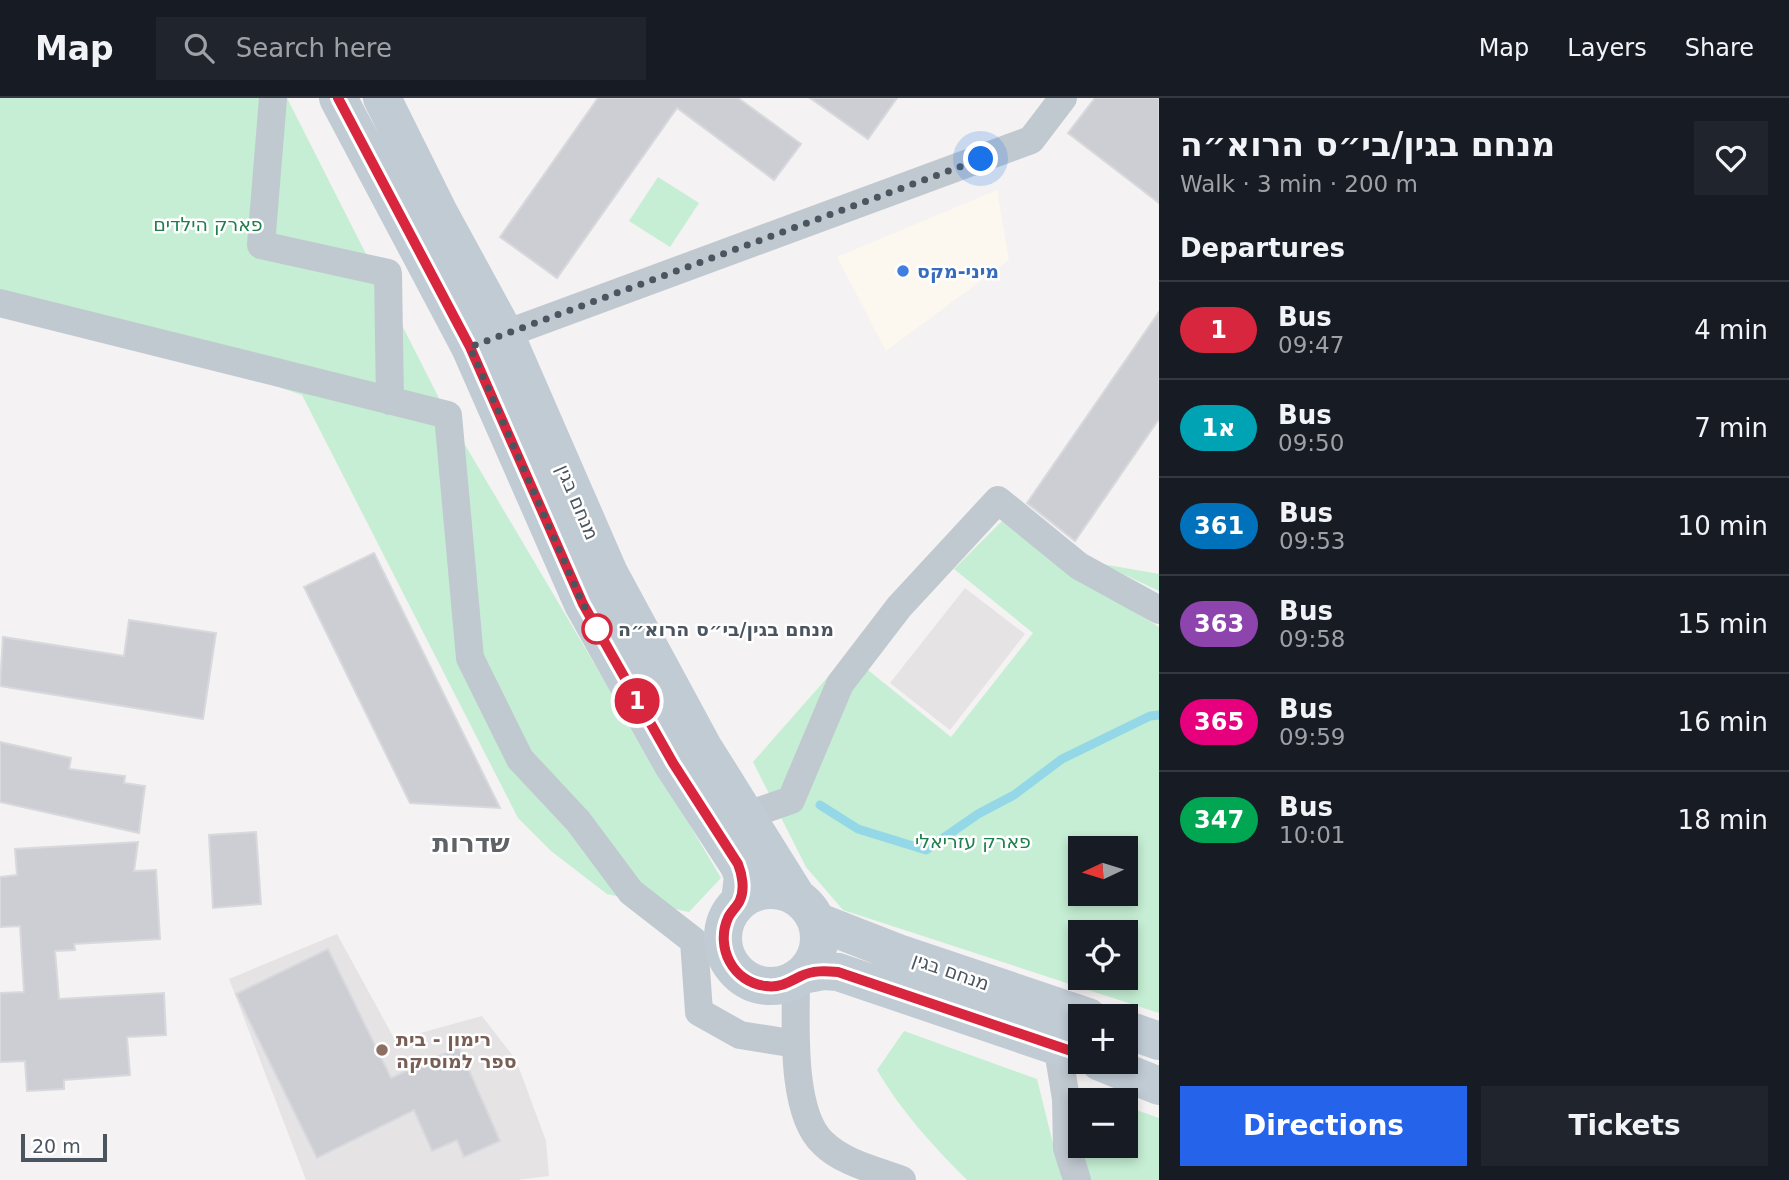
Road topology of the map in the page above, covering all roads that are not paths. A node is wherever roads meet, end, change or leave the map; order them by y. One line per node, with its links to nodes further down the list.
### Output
1 (273, 98): 7 (street)
2 (338, 98): 6 (main road, מנחם בגין)
3 (382, 98): 6 (main road, מנחם בגין)
4 (1063, 98): 6 (street)
5 (0, 303): 7 (street)
6 (487, 340): 9 (main road, מנחם בגין); 10 (main road, מנחם בגין)
7 (390, 401): 16 (street)
8 (1159, 610): 9 (street)
9 (745, 816): 11 (main road, מנחם בגין)
10 (740, 901): 11 (main road); 12 (main road)
11 (806, 908): 12 (main road); 13 (main road, מנחם בגין)
12 (799, 978): 16 (street); 17 (main road, מנחם בגין)
13 (1068, 1010)
14 (1138, 1034): 15 (main road)
15 (1159, 1041)
16 (796, 1044): 20 (street)
17 (1068, 1049): 21 (street)
18 (1130, 1074): 19 (main road)
19 (1159, 1086)
20 (902, 1180)
21 (1077, 1180)

